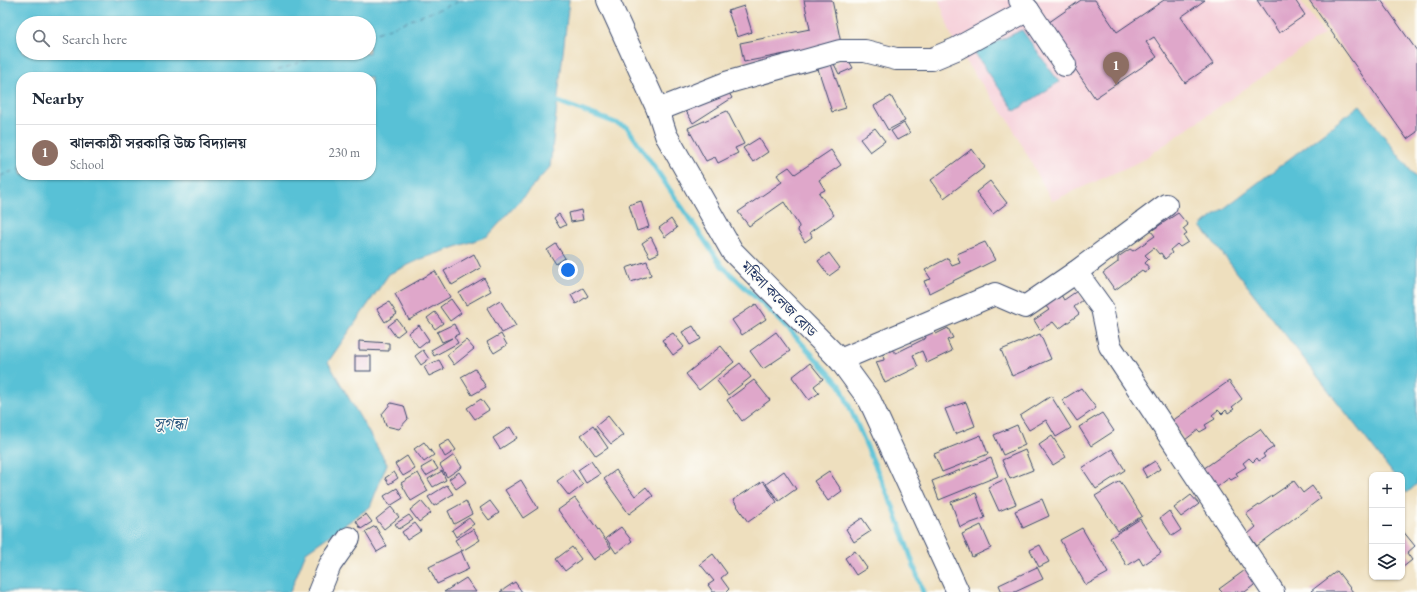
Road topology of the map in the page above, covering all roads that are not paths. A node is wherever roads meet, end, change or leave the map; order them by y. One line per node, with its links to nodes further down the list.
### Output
1 (608, 0): 4 (street, মহিলা কলেজ রোড)
2 (1024, 5): 3 (street); 4 (street)
3 (1065, 65)
4 (658, 110): 7 (street, মহিলা কলেজ রোড)
5 (1166, 205): 6 (street)
6 (1076, 272): 7 (street); 11 (street)
7 (840, 360): 10 (street, মহিলা কলেজ রোড)
8 (349, 538): 9 (street)
9 (319, 592)
10 (958, 592)
11 (1273, 592)

